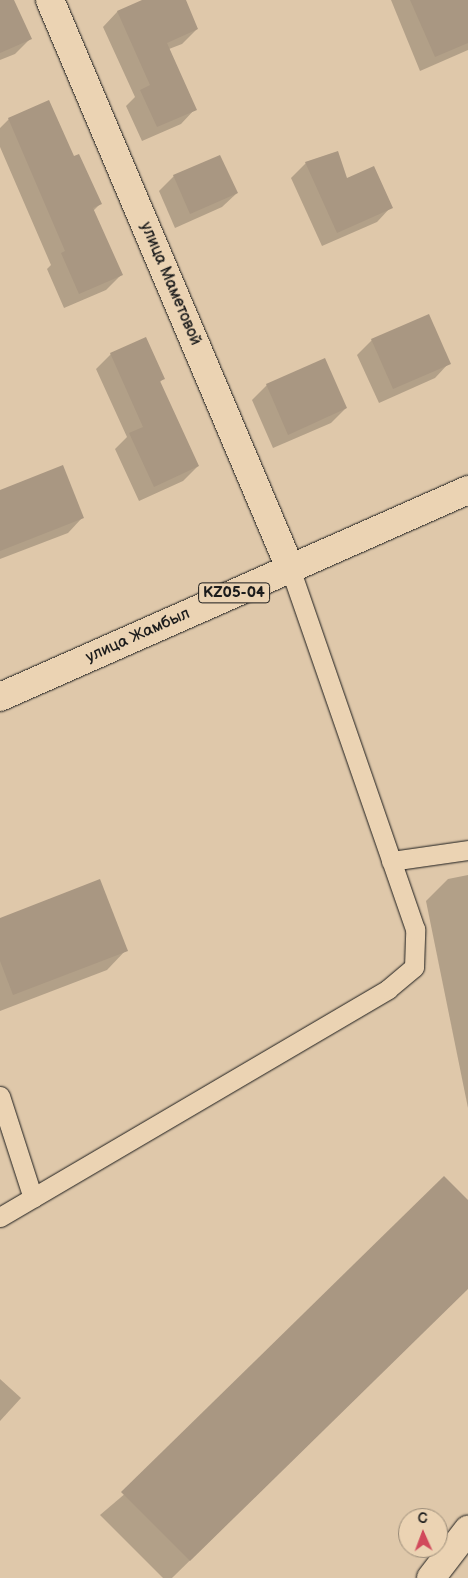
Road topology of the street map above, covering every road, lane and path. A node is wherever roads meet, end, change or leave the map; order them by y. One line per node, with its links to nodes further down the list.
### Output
1 (50, 0): 3 (street, улица Маметовой)
2 (468, 490): 3 (street, улица Жамбыл / KZ05-04)
3 (290, 568): 4 (street, улица Жамбыл / KZ05-04); 6 (lane)
4 (0, 697)
5 (468, 850): 6 (lane)
6 (391, 861): 8 (lane)
7 (0, 1096): 8 (lane)
8 (33, 1198): 9 (lane)
9 (0, 1217)
10 (468, 1530): 11 (street)
11 (431, 1578)

